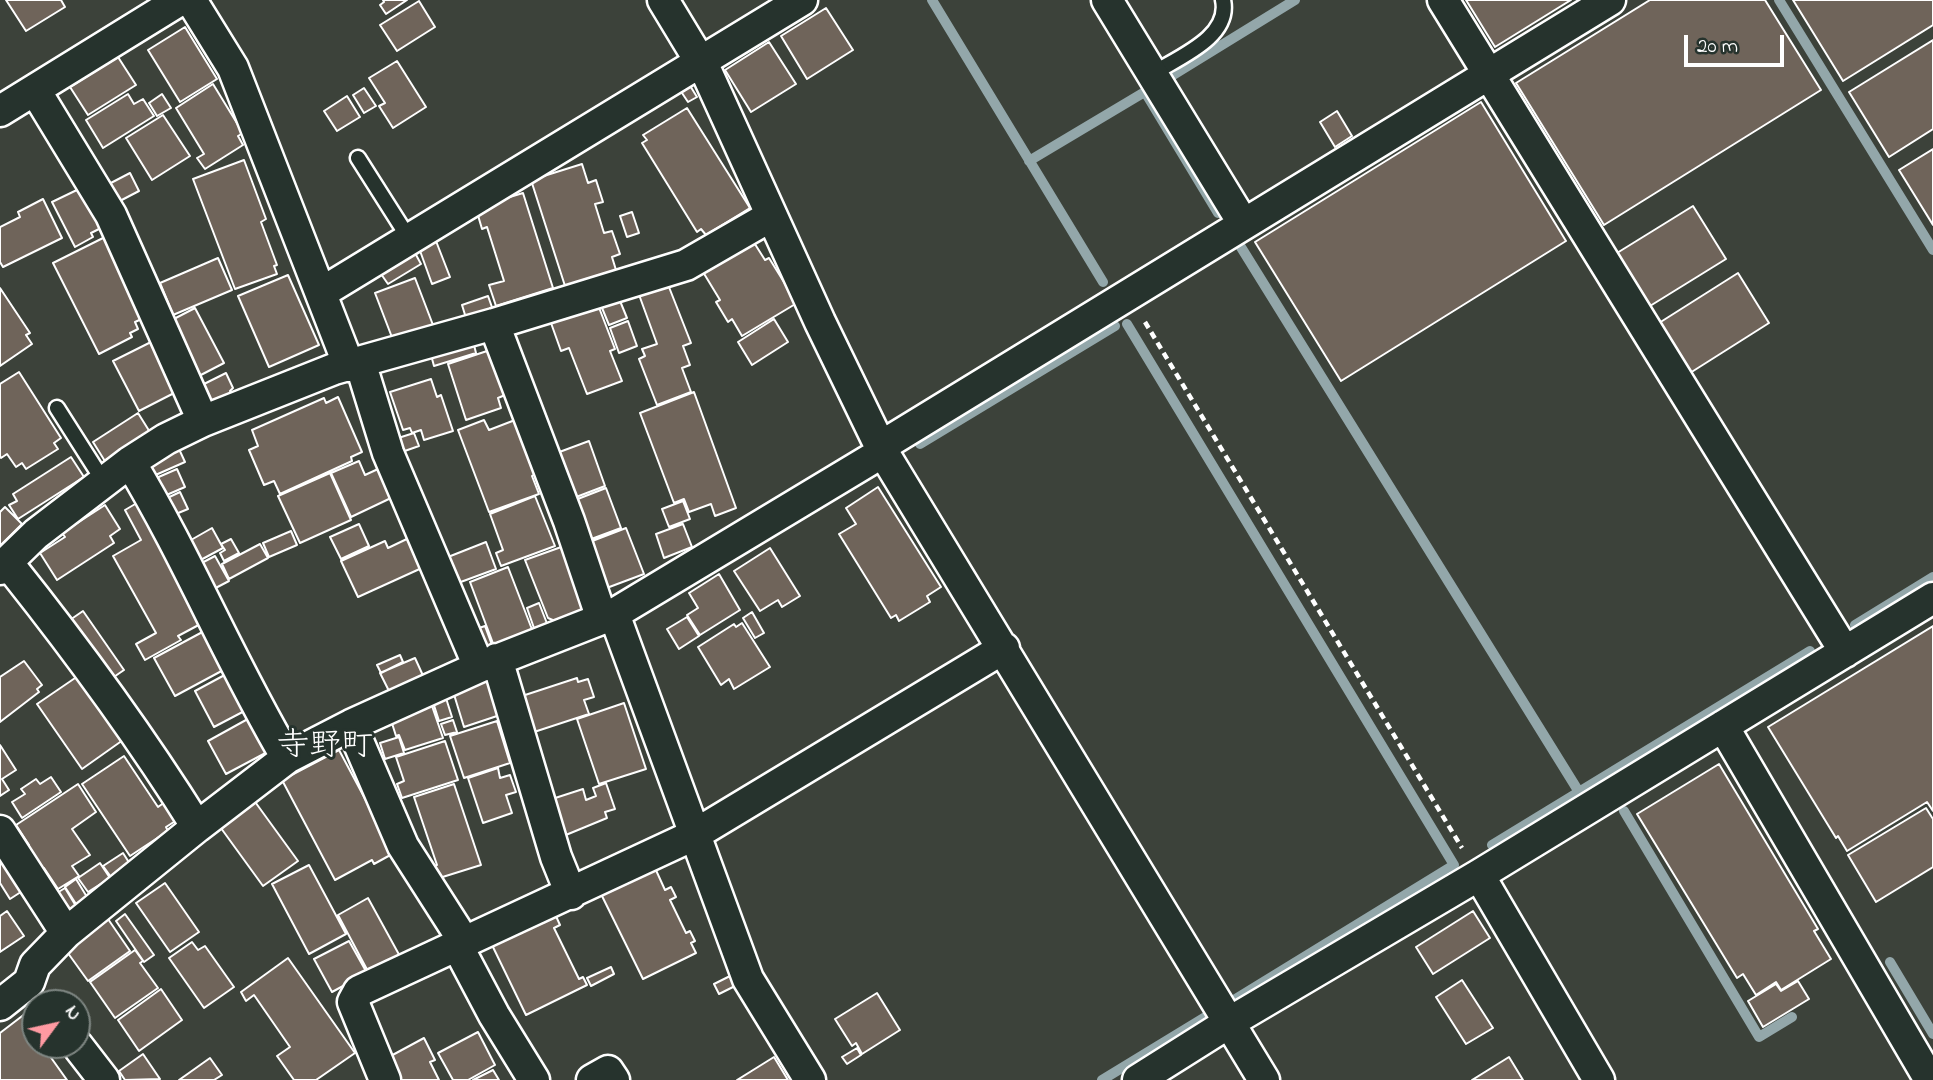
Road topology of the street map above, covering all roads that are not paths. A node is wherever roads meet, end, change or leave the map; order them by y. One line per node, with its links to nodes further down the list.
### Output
1 (180, 0): 12 (street)
2 (191, 0): 18 (street)
3 (663, 0): 9 (street)
4 (802, 0): 9 (street)
5 (1107, 0): 10 (street)
6 (1223, 0): 10 (lane)
7 (1443, 0): 11 (street)
8 (1610, 0): 11 (street)
9 (702, 63): 15 (street); 17 (street)
10 (1152, 74): 16 (street)
11 (1489, 74): 16 (street); 30 (street)
12 (35, 90): 13 (street); 22 (street)
13 (0, 111)
14 (358, 158): 17 (lane)
15 (771, 216): 19 (street); 23 (street)
16 (1243, 223): 23 (street)
17 (410, 240): 18 (street)
18 (321, 293): 20 (street)
19 (494, 324): 20 (street); 28 (street)
20 (355, 364): 22 (street); 31 (street)
21 (57, 408): 25 (lane)
22 (203, 421): 24 (street)
23 (882, 450): 28 (street); 29 (street)
24 (130, 462): 25 (street); 34 (street)
25 (104, 482): 26 (street)
26 (4, 565): 35 (street)
27 (1933, 598): 30 (street)
28 (608, 617): 31 (street); 37 (street)
29 (1004, 648): 37 (street); 45 (street)
30 (1845, 652): 33 (street)
31 (488, 663): 32 (street); 39 (street)
32 (351, 725): 34 (street); 41 (street)
33 (1723, 726): 38 (street); 56 (street)
34 (287, 758): 35 (street)
35 (197, 827): 40 (street)
36 (0, 831): 40 (street)
37 (695, 835): 39 (street); 52 (street)
38 (1479, 875): 45 (street); 55 (street)
39 (571, 894): 41 (street)
40 (66, 933): 42 (street)
41 (462, 945): 48 (street); 49 (street)
42 (37, 989)
43 (21, 998): 44 (street)
44 (0, 1005)
45 (1230, 1022): 53 (street); 54 (street)
46 (88, 1059): 47 (street)
47 (104, 1080)
48 (385, 1080)
49 (534, 1080)
50 (592, 1080): 51 (street)
51 (614, 1080)
52 (810, 1080)
53 (1138, 1080)
54 (1264, 1080)
55 (1599, 1080)
56 (1930, 1080)

